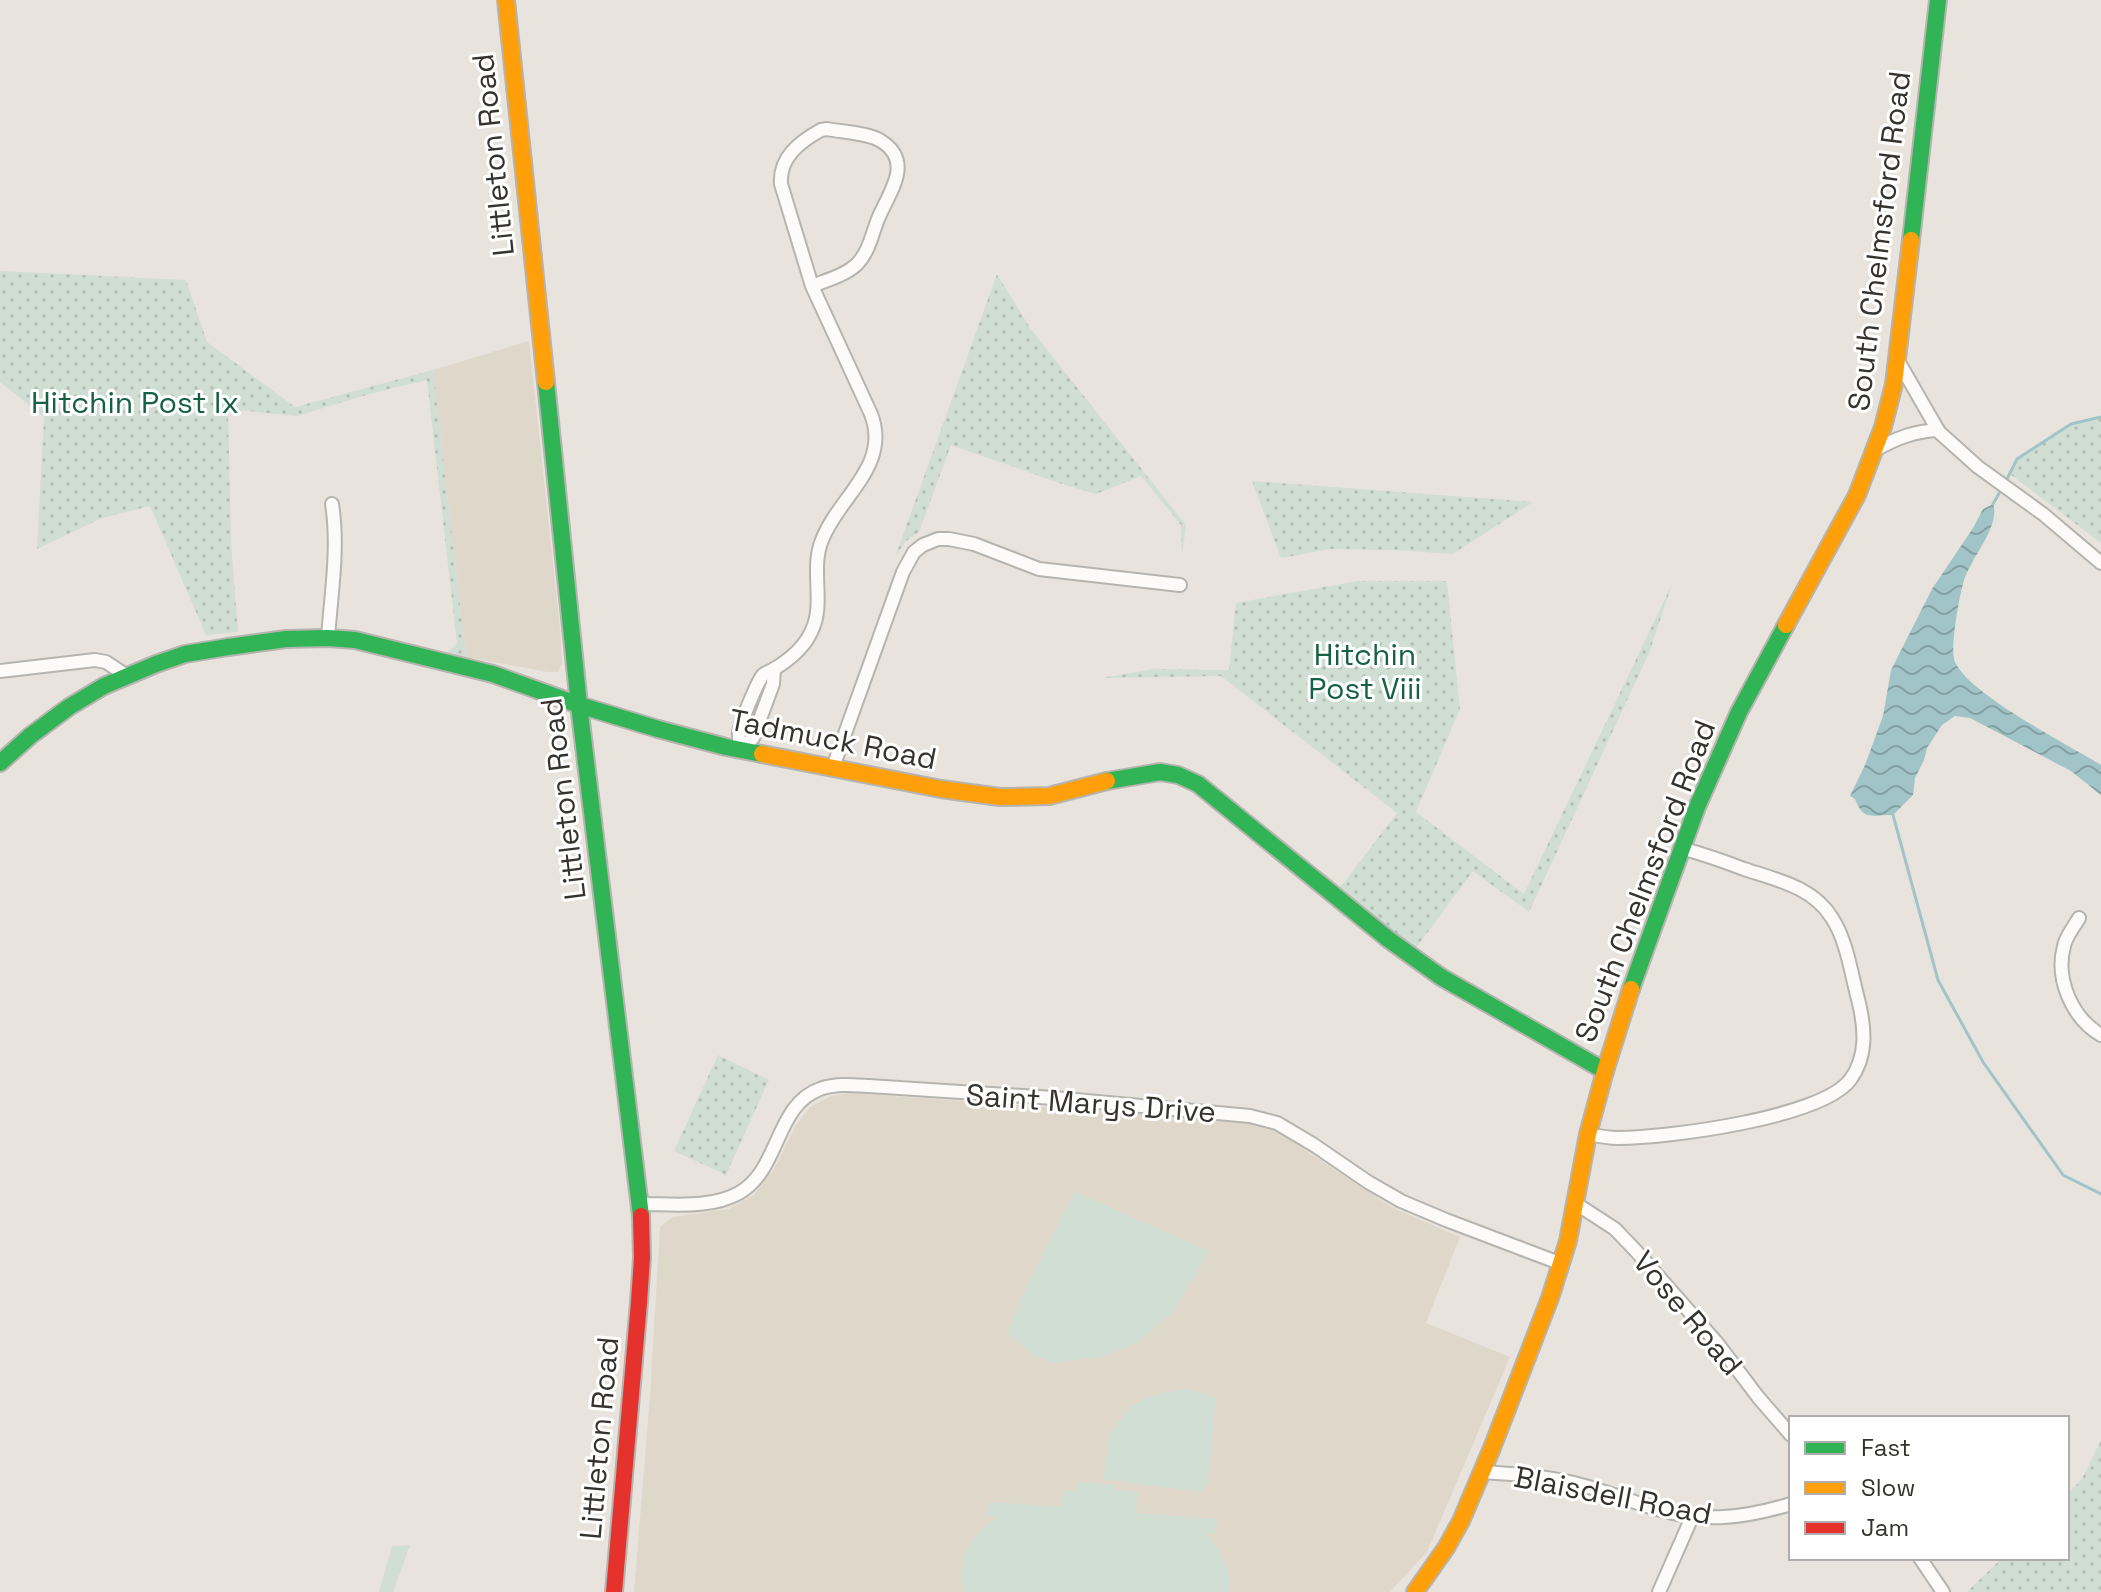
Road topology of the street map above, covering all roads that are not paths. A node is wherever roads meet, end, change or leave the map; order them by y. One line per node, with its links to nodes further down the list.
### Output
1 (506, 0): 13 (main road, Littleton Road)
2 (1938, 0): 4 (main road, South Chelmsford Road)
3 (812, 286): 3 (street); 14 (street)
4 (1897, 359): 5 (street); 6 (main road, South Chelmsford Road)
5 (1938, 430): 6 (street); 8 (street)
6 (1877, 449): 17 (main road, South Chelmsford Road)
7 (332, 504): 10 (street)
8 (2101, 563)
9 (1180, 585): 16 (street)
10 (328, 638): 12 (main road, Tadmuck Road); 13 (main road, Tadmuck Road)
11 (0, 671): 12 (street)
12 (127, 676): 15 (main road, Tadmuck Road)
13 (579, 705): 14 (main road, Tadmuck Road); 23 (main road, Littleton Road)
14 (741, 750): 16 (main road, Tadmuck Road)
15 (0, 763)
16 (833, 767): 20 (main road, Tadmuck Road)
17 (1681, 848): 20 (main road, South Chelmsford Road); 21 (street)
18 (2079, 918): 19 (street)
19 (2101, 1035)
20 (1605, 1071): 21 (main road, South Chelmsford Road)
21 (1588, 1134): 22 (main road, South Chelmsford Road)
22 (1575, 1203): 24 (main road, South Chelmsford Road); 25 (street, Vose Road)
23 (641, 1204): 24 (street, Saint Marys Drive); 30 (main road, Littleton Road)
24 (1562, 1264): 26 (main road, South Chelmsford Road)
25 (1789, 1433)
26 (1482, 1472): 28 (street, Blaisdell Road); 31 (main road, South Chelmsford Road)
27 (1789, 1505): 28 (street, Blaisdell Road)
28 (1692, 1517): 32 (street)
29 (1921, 1560): 33 (street)
30 (614, 1592)
31 (1415, 1592)
32 (1659, 1592)
33 (1943, 1592)

